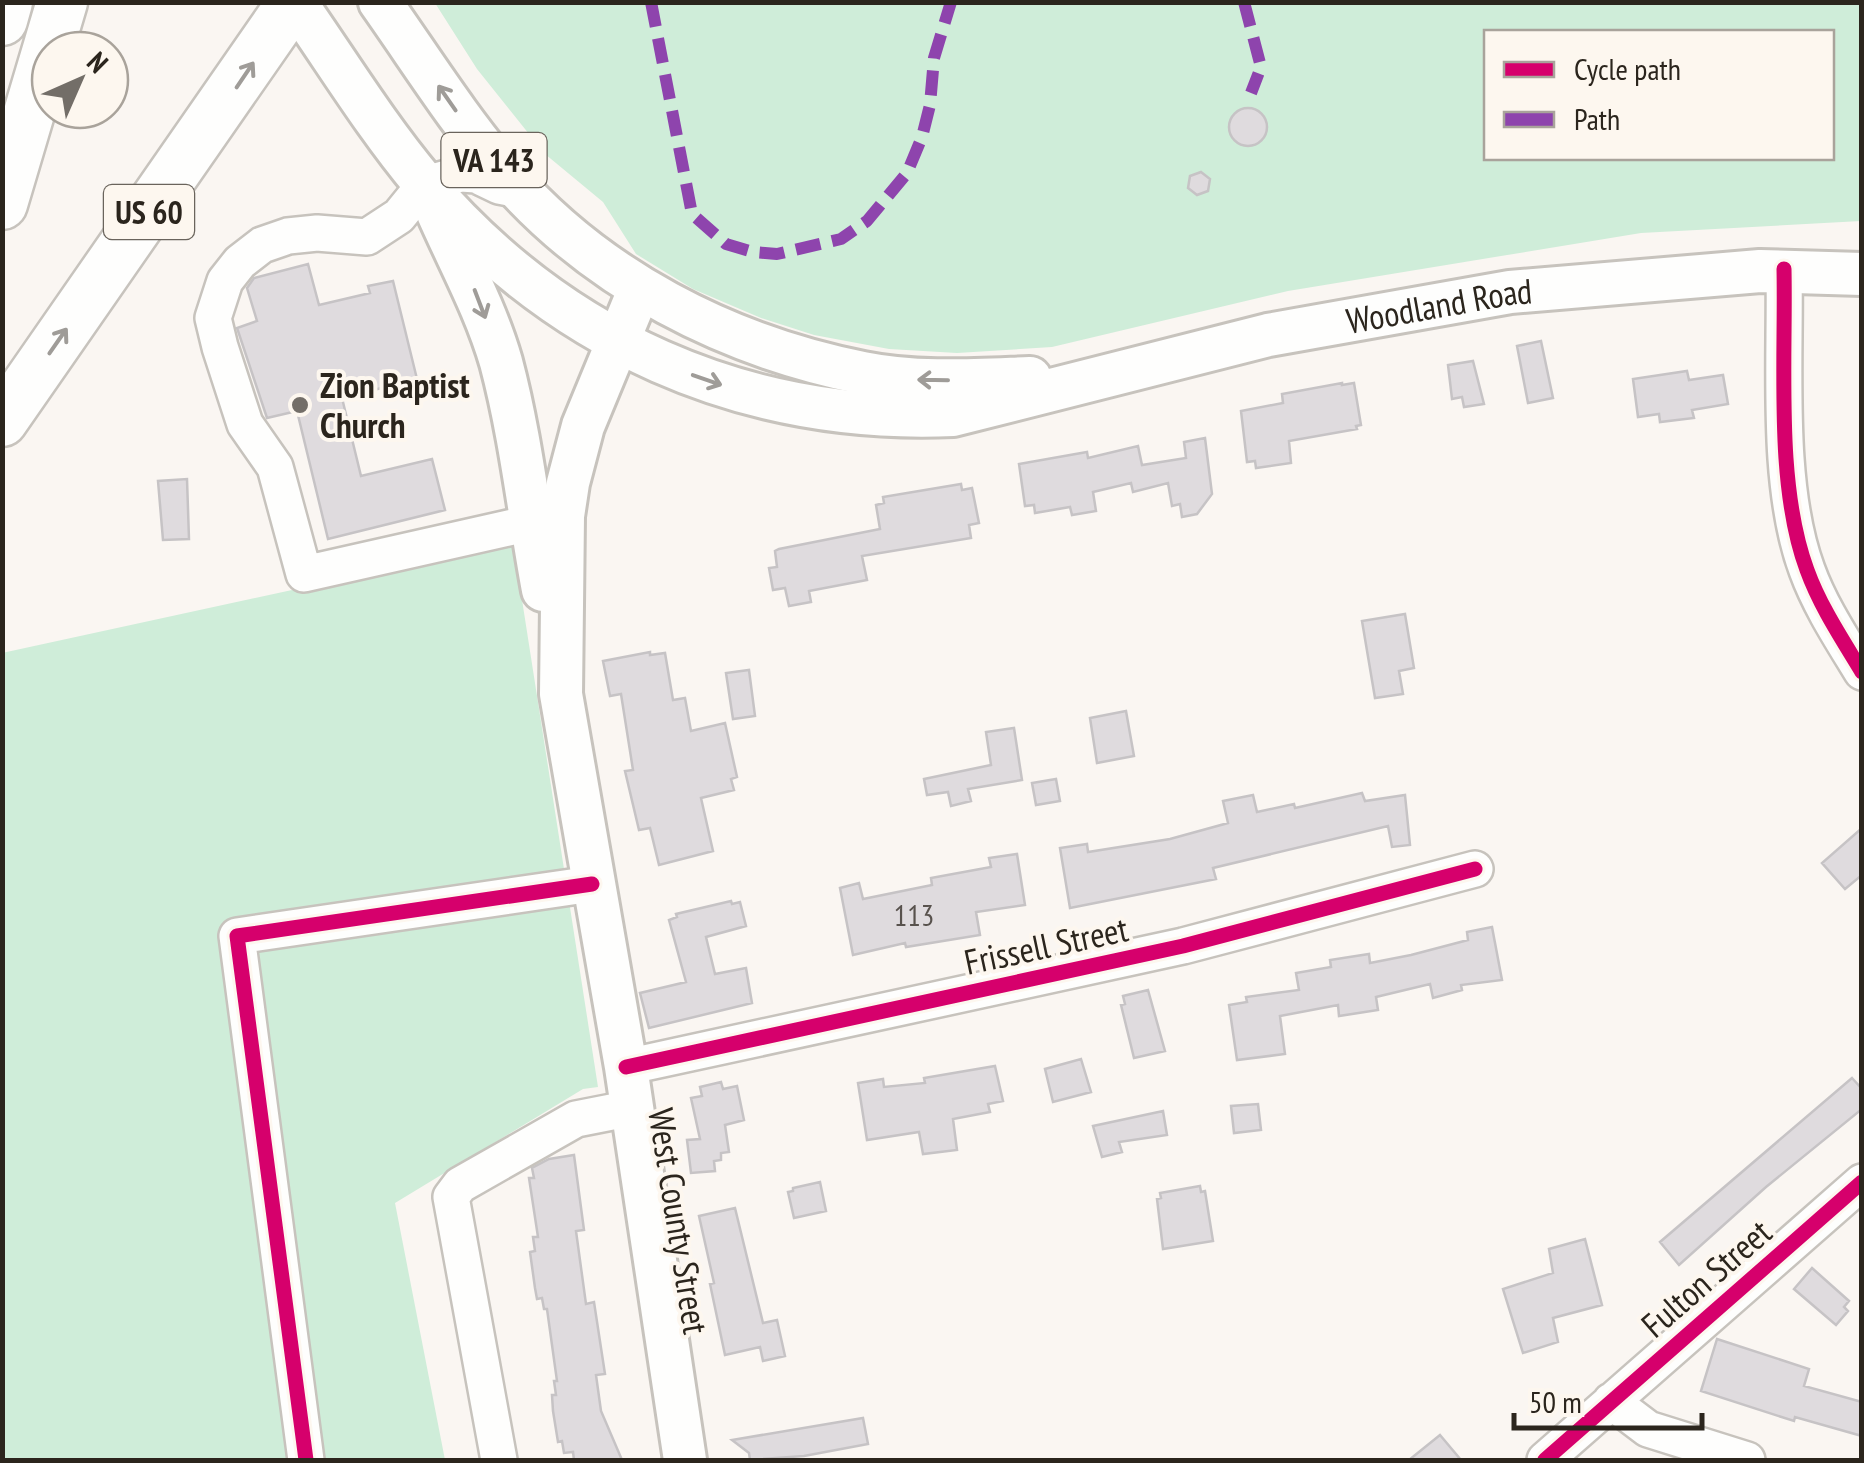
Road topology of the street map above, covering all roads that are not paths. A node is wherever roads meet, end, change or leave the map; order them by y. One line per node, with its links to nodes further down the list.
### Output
1 (7, 2): 5 (highway)
2 (62, 2): 8 (highway)
3 (294, 2): 6 (main road, VA 143); 15 (highway, US 60, one-way to 3)
4 (380, 2): 7 (main road, VA 143, one-way to 4)
5 (2, 20)
6 (425, 184): 7 (street); 13 (main road, Woodland Road); 16 (main road, VA 143, one-way to 16); 16 (street)
7 (520, 190): 12 (main road, VA 143)
8 (2, 204)
9 (1862, 258): 10 (main road, Woodland Road)
10 (1784, 270): 11 (main road, Woodland Road); 14 (main road, Woodland Road); 17 (street)
11 (1862, 274)
12 (640, 288): 13 (main road, VA 143); 14 (main road, Woodland Road, one-way to 12)
13 (617, 343): 14 (main road, Woodland Road, one-way to 14); 16 (main road, VA 143)
14 (1100, 377)
15 (2, 421)
16 (547, 519): 19 (main road, West County Street / VA 143)
17 (1862, 672)
18 (1475, 869): 20 (street, Frissell Street)
19 (592, 884): 20 (main road, West County Street / VA 143); 23 (street)
20 (629, 1087): 24 (street, Frissell Street); 25 (main road, West County Street / VA 143)
21 (1862, 1182): 22 (street, Fulton Street)
22 (1611, 1401): 26 (street, Fulton Street); 27 (street)
23 (306, 1460)
24 (499, 1460)
25 (685, 1460)
26 (1545, 1460)
27 (1747, 1460)

